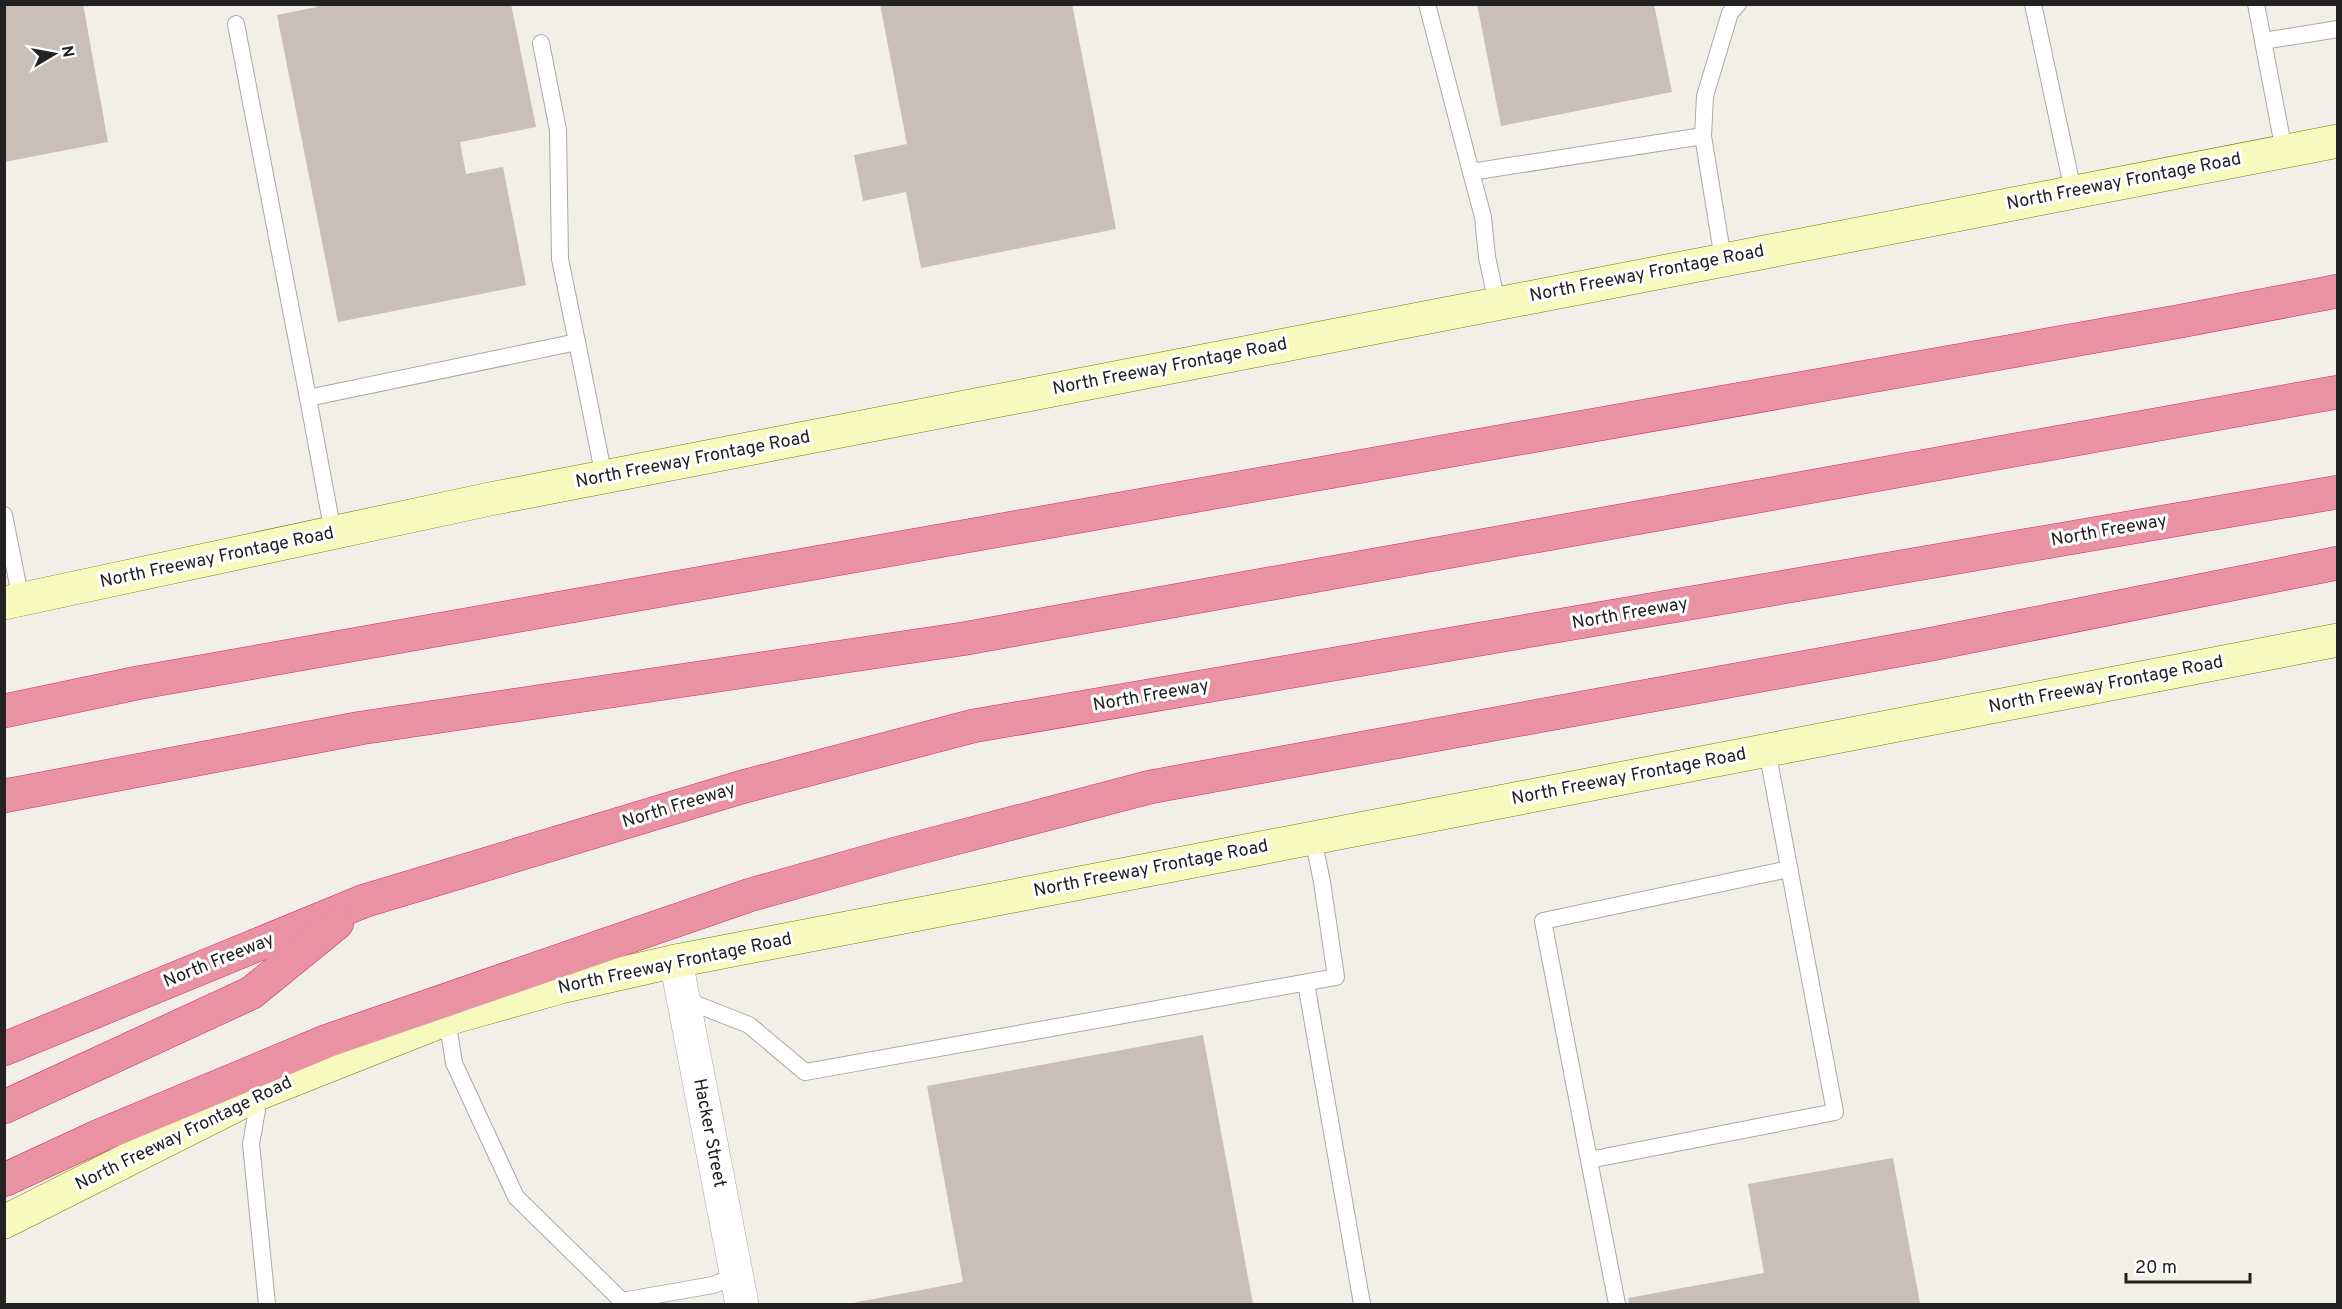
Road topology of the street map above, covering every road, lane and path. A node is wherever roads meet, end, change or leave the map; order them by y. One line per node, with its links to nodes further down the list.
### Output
1 (1427, 4): 12 (lane)
2 (1738, 4): 9 (lane)
3 (2033, 4): 13 (lane)
4 (2256, 4): 7 (lane)
5 (236, 24): 21 (lane)
6 (2337, 29): 7 (lane)
7 (2263, 41): 11 (lane)
8 (541, 42): 19 (lane)
9 (1703, 136): 12 (lane); 14 (lane)
10 (2337, 141): 11 (main road, North Freeway Frontage Road)
11 (2284, 151): 13 (main road, North Freeway Frontage Road)
12 (1471, 172): 17 (lane)
13 (2073, 191): 14 (main road, North Freeway Frontage Road)
14 (1723, 259): 17 (main road, North Freeway Frontage Road)
15 (2337, 272): 18 (highway)
16 (2337, 291): 18 (highway)
17 (1497, 303): 22 (main road, North Freeway Frontage Road)
18 (2176, 321): 29 (highway)
19 (577, 342): 21 (lane); 22 (lane)
20 (2337, 392): 31 (highway)
21 (308, 398): 25 (lane)
22 (604, 477): 25 (main road, North Freeway Frontage Road)
23 (2337, 492): 34 (highway, North Freeway)
24 (4, 515): 27 (lane)
25 (333, 533): 27 (main road, North Freeway Frontage Road)
26 (2337, 563): 43 (highway)
27 (13, 601)
28 (2337, 640): 30 (main road, North Freeway Frontage Road)
29 (4, 711)
30 (1767, 750): 32 (main road, North Freeway Frontage Road); 33 (lane)
31 (4, 796)
32 (1313, 838): 35 (main road, North Freeway Frontage Road); 36 (lane)
33 (1789, 869): 42 (lane); 42 (lane)
34 (364, 901): 39 (highway, North Freeway); 41 (highway)
35 (675, 960): 37 (street, Hacker Street); 38 (main road, North Freeway Frontage Road)
36 (1306, 983): 37 (lane); 47 (lane)
37 (683, 999): 45 (street, Hacker Street)
38 (447, 1018): 40 (main road, North Freeway Frontage Road); 45 (lane)
39 (4, 1049)
40 (260, 1093): 44 (main road, North Freeway Frontage Road); 46 (lane)
41 (4, 1107)
42 (1589, 1160): 48 (lane)
43 (4, 1180)
44 (4, 1222)
45 (740, 1290)
46 (267, 1305)
47 (1362, 1305)
48 (1617, 1305)

